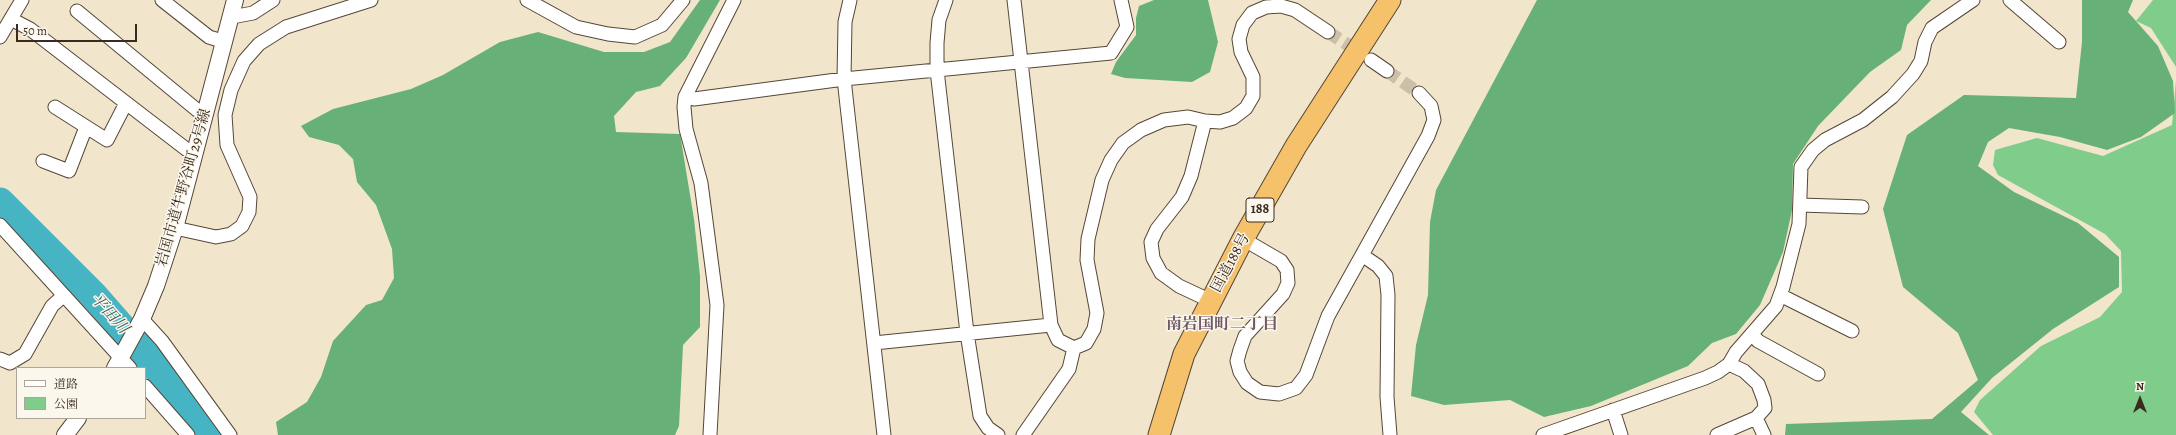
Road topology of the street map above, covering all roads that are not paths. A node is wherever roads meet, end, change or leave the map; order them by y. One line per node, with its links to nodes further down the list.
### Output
1 (22, 0): 18 (street)
2 (162, 0): 21 (street)
3 (236, 0): 17 (street, 岩国市道牛野谷町29号線)
4 (273, 0): 17 (street)
5 (371, 0): 40 (street)
6 (527, 0): 15 (street)
7 (734, 0): 29 (street)
8 (850, 0): 27 (street)
9 (946, 0): 25 (street)
10 (1014, 0): 24 (street)
11 (1121, 0): 24 (street)
12 (1390, 0): 41 (highway, 国道188号 / 188)
13 (1973, 0): 37 (street)
14 (2010, 0): 22 (street)
15 (681, 1)
16 (77, 11): 32 (street)
17 (232, 17): 21 (street, 岩国市道牛野谷町29号線)
18 (11, 19): 20 (street); 30 (street)
19 (1328, 32): 33 (street)
20 (0, 37)
21 (225, 42): 32 (street, 岩国市道牛野谷町29号線)
22 (2059, 42)
23 (1371, 60): 26 (street)
24 (1022, 61): 25 (street); 47 (street)
25 (937, 70): 27 (street); 49 (street)
26 (1387, 71)
27 (844, 79): 29 (street); 51 (street)
28 (1419, 93): 42 (street)
29 (685, 97): 64 (street)
30 (126, 103): 34 (street); 35 (street)
31 (55, 107): 34 (street)
32 (206, 112): 35 (street, 岩国市道牛野谷町29号線)
33 (1205, 121): 45 (street); 52 (street)
34 (86, 127): 36 (street)
35 (195, 152): 40 (street, 岩国市道牛野谷町29号線)
36 (43, 161)
37 (1800, 205): 38 (street); 43 (street)
38 (1862, 207)
39 (0, 225): 44 (street)
40 (175, 228): 46 (street, 岩国市道牛野谷町29号線)
41 (1243, 239): 42 (street); 45 (highway, 国道188号 / 188)
42 (1362, 255): 69 (street)
43 (1780, 295): 48 (street); 50 (street)
44 (63, 296): 53 (street); 54 (street)
45 (1211, 301): 68 (highway, 国道188号 / 188)
46 (141, 320): 54 (street, 岩国市道牛野谷町29号線); 63 (street)
47 (1051, 325): 49 (street); 52 (street)
48 (1852, 331)
49 (966, 333): 51 (street); 66 (street)
50 (1752, 334): 55 (street); 56 (street)
51 (874, 343): 65 (street)
52 (1074, 348): 67 (street)
53 (0, 359)
54 (122, 362)
55 (1729, 364): 58 (street); 59 (street)
56 (1818, 374)
57 (146, 387): 62 (street)
58 (1613, 410): 70 (street); 71 (street)
59 (1756, 418): 72 (street); 73 (street)
60 (77, 419): 61 (street)
61 (65, 435)
62 (188, 435)
63 (230, 435)
64 (710, 435)
65 (884, 435)
66 (998, 435)
67 (1023, 435)
68 (1159, 435)
69 (1390, 435)
70 (1543, 435)
71 (1621, 435)
72 (1717, 435)
73 (1764, 435)

